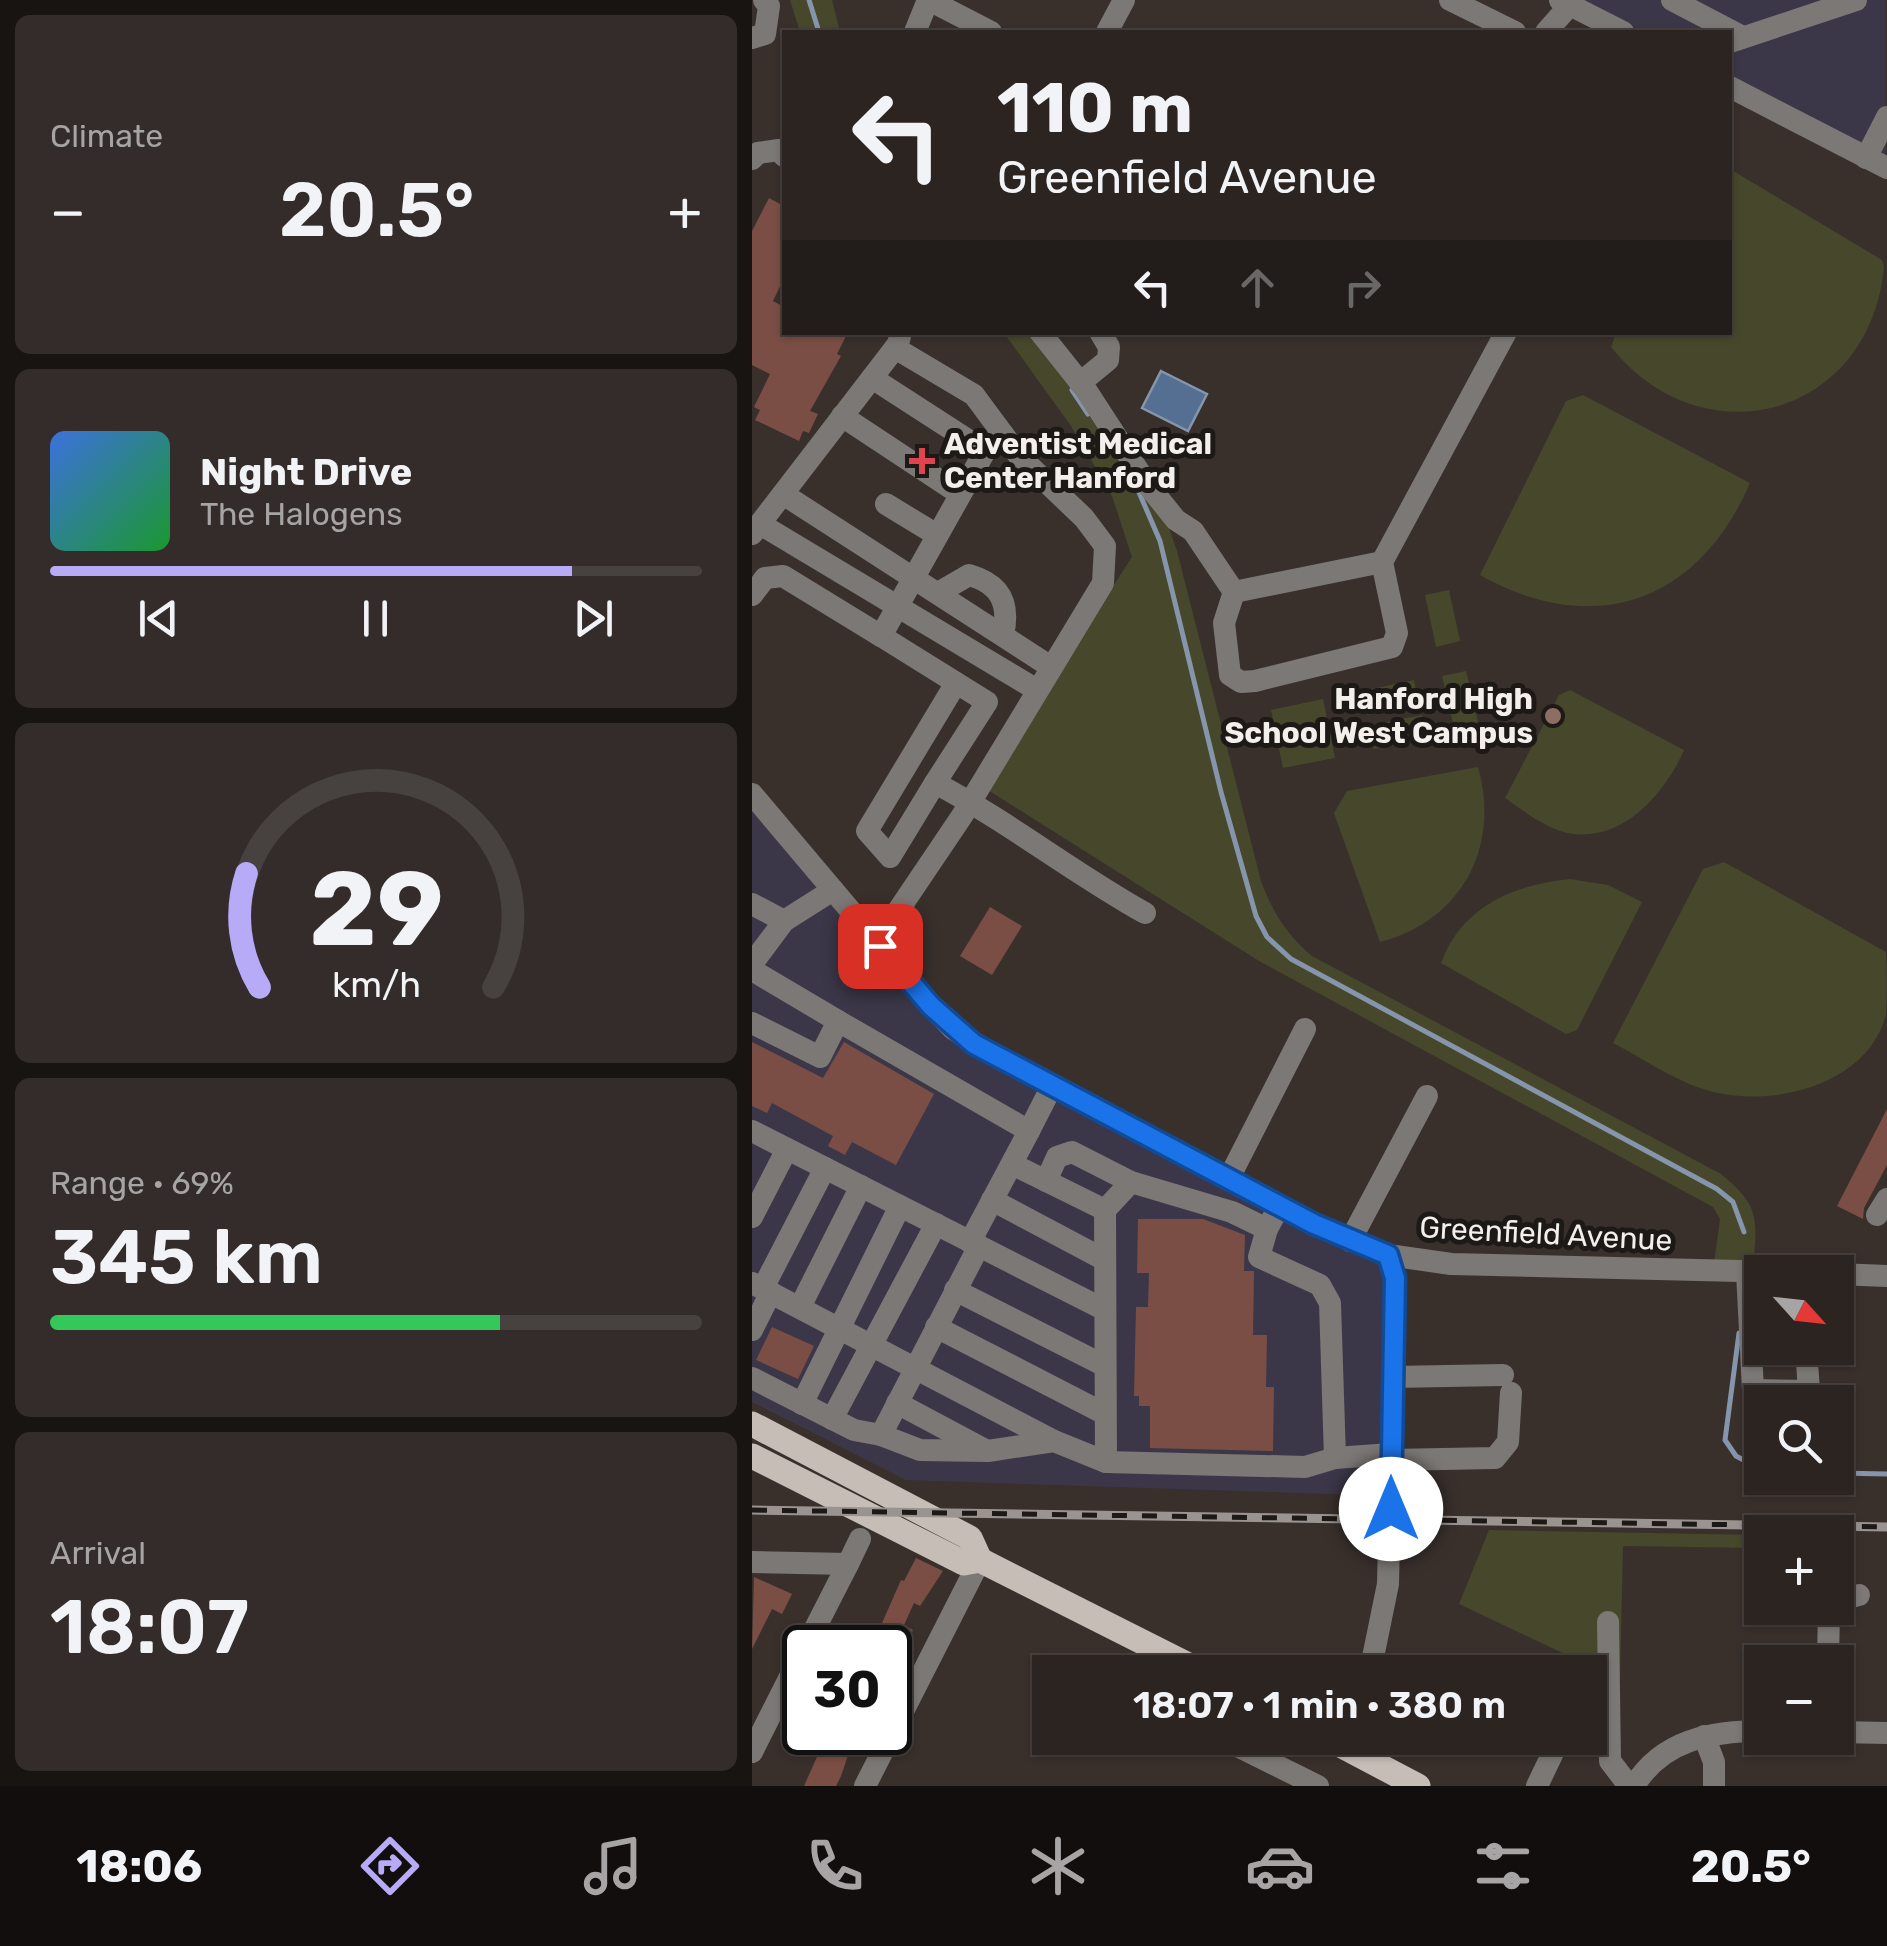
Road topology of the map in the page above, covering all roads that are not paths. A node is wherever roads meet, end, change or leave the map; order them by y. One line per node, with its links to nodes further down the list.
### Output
1 (764, 0): 15 (street)
2 (928, 0): 8 (street); 9 (street)
3 (1124, 0): 10 (street)
4 (1450, 0): 11 (street)
5 (1672, 0): 14 (street)
6 (1856, 0): 16 (street)
7 (1565, 3): 12 (street); 13 (street)
8 (917, 30)
9 (987, 30)
10 (1108, 30)
11 (1512, 30)
12 (1547, 30)
13 (1618, 30)
14 (1720, 30)
15 (752, 38)
16 (1735, 39)
17 (1732, 89): 21 (street)
18 (1886, 117): 21 (street)
19 (782, 154): 20 (street)
20 (752, 159)
21 (1876, 163)
22 (1042, 335): 27 (street)
23 (1102, 335): 27 (street)
24 (1504, 335): 36 (street)
25 (898, 340): 26 (street); 29 (street)
26 (872, 378): 28 (street); 30 (street)
27 (1080, 383): 38 (street)
28 (842, 416): 31 (street); 32 (street)
29 (1003, 434): 30 (street); 44 (street)
30 (986, 451): 32 (street)
31 (783, 494): 34 (street); 37 (street)
32 (960, 494): 35 (street)
33 (886, 504): 35 (street)
34 (756, 529): 41 (street)
35 (938, 535): 37 (street)
36 (1382, 562): 38 (street); 38 (street)
37 (914, 578): 39 (street); 41 (street)
38 (1234, 592)
39 (938, 593): 43 (street); 43 (street)
40 (752, 595): 42 (street)
41 (897, 608): 42 (street); 46 (street)
42 (881, 636): 45 (street)
43 (1003, 636): 44 (street)
44 (1051, 667): 46 (street)
45 (956, 682): 47 (street); 47 (street)
46 (1037, 690): 49 (street)
47 (935, 784): 49 (street)
48 (752, 794): 50 (street, Greenfield Avenue)
49 (970, 802): 54 (street); 56 (street)
50 (773, 819): 51 (street); 52 (street, Greenfield Avenue)
51 (752, 831)
52 (832, 890): 55 (street); 56 (street, Greenfield Avenue)
53 (752, 904): 55 (street)
54 (1144, 913)
55 (784, 921): 57 (street)
56 (877, 942): 61 (street, Greenfield Avenue)
57 (752, 967): 58 (street)
58 (838, 1021): 59 (street); 64 (street)
59 (752, 1022)
60 (1305, 1029): 68 (street)
61 (1052, 1086): 64 (street); 68 (street, Greenfield Avenue)
62 (1427, 1096): 79 (street)
63 (752, 1131): 65 (street)
64 (1028, 1131): 66 (street)
65 (787, 1149): 67 (street); 76 (street)
66 (1012, 1164): 69 (street); 72 (street)
67 (825, 1168): 71 (street); 86 (street)
68 (1228, 1180): 74 (street, Greenfield Avenue)
69 (1046, 1181): 70 (street); 75 (street)
70 (1131, 1182): 75 (street); 78 (street)
71 (862, 1186): 73 (street); 88 (street)
72 (992, 1200): 80 (street); 82 (street)
73 (900, 1206): 77 (street); 90 (street)
74 (1279, 1206): 78 (street); 79 (street, Greenfield Avenue)
75 (1105, 1210): 82 (street)
76 (752, 1217)
77 (936, 1224): 80 (street); 93 (street)
78 (1268, 1229): 110 (street)
79 (1350, 1241): 81 (street, Greenfield Avenue)
80 (974, 1244): 87 (street); 89 (street)
81 (1388, 1255): 83 (street, Greenfield Avenue); 98 (street)
82 (1105, 1260): 89 (street)
83 (1744, 1272)
84 (1854, 1275): 85 (street)
85 (1886, 1276)
86 (762, 1288): 88 (street); 92 (street)
87 (956, 1290): 91 (street); 97 (street)
88 (800, 1307): 90 (street)
89 (1105, 1310): 97 (street)
90 (838, 1326): 93 (street); 100 (street)
91 (936, 1327): 96 (street); 102 (street)
92 (752, 1330)
93 (872, 1343): 96 (street); 103 (street)
94 (1752, 1365): 95 (street)
95 (1807, 1365)
96 (916, 1366): 101 (street); 106 (street)
97 (1106, 1366): 102 (street)
98 (1392, 1377): 109 (street); 109 (street)
99 (752, 1378): 100 (street)
100 (802, 1404): 103 (street)
101 (897, 1404): 105 (street); 107 (street)
102 (1105, 1414): 111 (street)
103 (832, 1420): 105 (street)
104 (752, 1424): 113 (main road)
105 (881, 1435): 107 (street)
106 (1054, 1441): 107 (street); 111 (street)
107 (988, 1451)
108 (752, 1456): 113 (main road)
109 (1391, 1457): 110 (street); 119 (street)
110 (1335, 1458): 111 (street)
111 (1106, 1462)
112 (860, 1539): 115 (street)
113 (980, 1560): 118 (main road); 131 (street)
114 (752, 1562): 115 (street)
115 (848, 1564): 117 (street)
116 (1608, 1622): 134 (street)
117 (817, 1625)
118 (1168, 1655)
119 (1373, 1655)
120 (782, 1693): 125 (street)
121 (1854, 1732): 123 (street)
122 (1744, 1733): 124 (street)
123 (1886, 1733)
124 (1704, 1736): 130 (street); 134 (street)
125 (752, 1752)
126 (1255, 1755): 132 (street)
127 (1361, 1755): 129 (main road)
128 (1552, 1755): 133 (street)
129 (1406, 1783)
130 (1708, 1783)
131 (865, 1786)
132 (1318, 1786)
133 (1536, 1786)
134 (1631, 1786)

